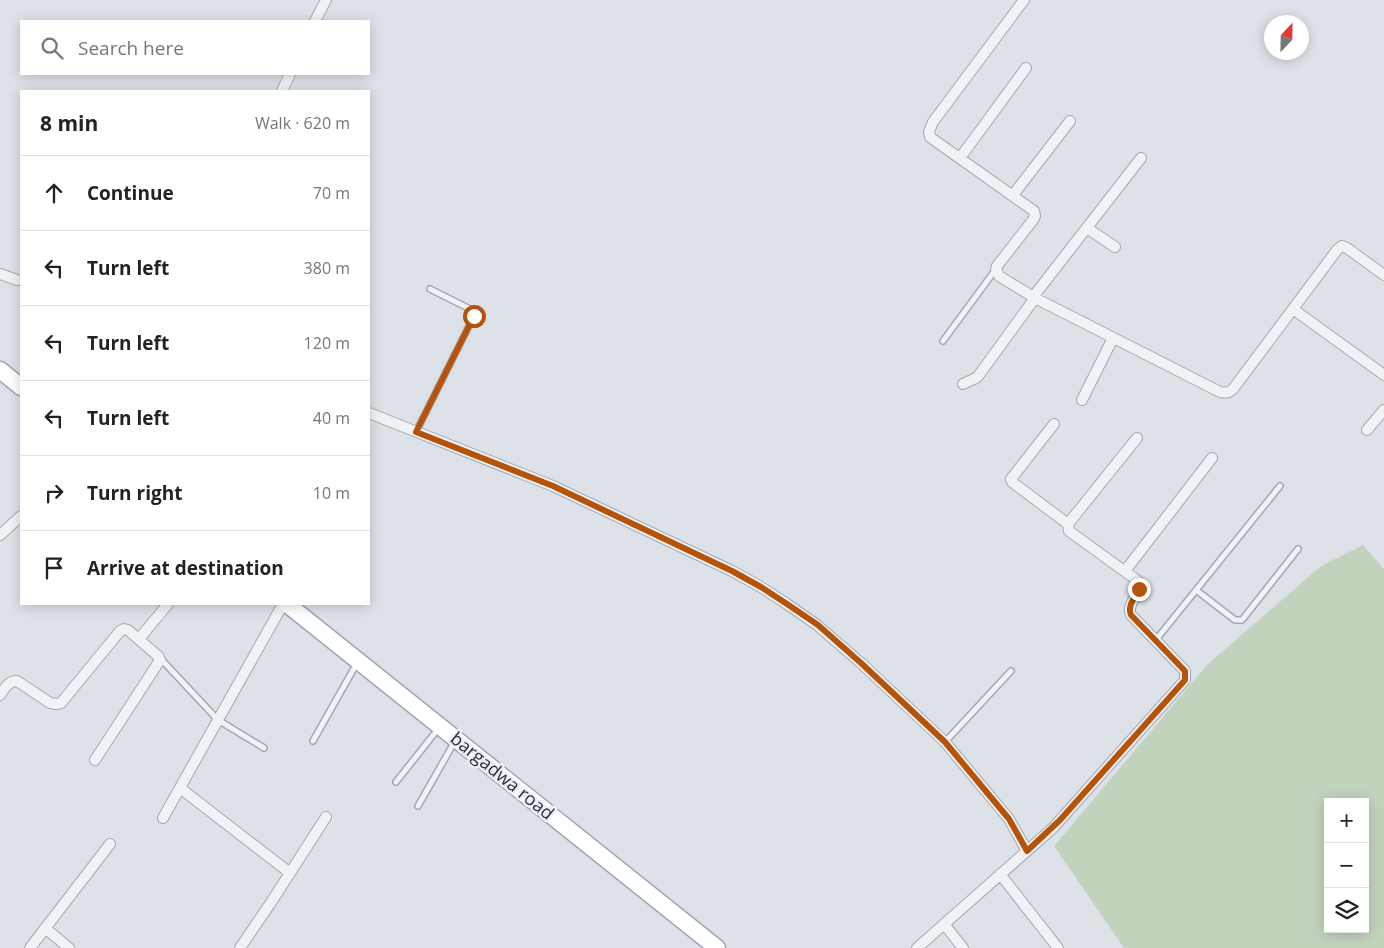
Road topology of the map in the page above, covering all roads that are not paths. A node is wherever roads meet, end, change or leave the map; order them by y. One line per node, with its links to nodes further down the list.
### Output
1 (326, 0): 3 (street)
2 (1024, 0): 8 (street)
3 (316, 20)
4 (1026, 68): 8 (street)
5 (290, 75): 6 (street)
6 (282, 90)
7 (1070, 120): 10 (street)
8 (960, 158): 10 (street)
9 (1142, 158): 11 (street)
10 (1013, 195): 13 (street)
11 (1087, 228): 12 (street); 18 (street)
12 (1115, 247)
13 (996, 269): 18 (street); 21 (lane)
14 (0, 274): 16 (street)
15 (1384, 275): 19 (street)
16 (17, 280)
17 (430, 289): 31 (lane)
18 (1034, 298): 20 (street); 24 (street)
19 (1293, 309): 20 (street); 23 (street)
20 (1113, 338): 26 (street)
21 (943, 341)
22 (0, 370): 25 (main road)
23 (1384, 375)
24 (963, 384)
25 (20, 386)
26 (1082, 400)
27 (1384, 410): 30 (street)
28 (370, 413): 31 (street)
29 (1054, 424): 36 (street)
30 (1367, 430)
31 (416, 432): 54 (street)
32 (1137, 438): 36 (street)
33 (1212, 458): 39 (street)
34 (1280, 486): 40 (lane)
35 (20, 517): 37 (street)
36 (1068, 524): 39 (street)
37 (0, 535)
38 (1298, 549): 40 (lane)
39 (1125, 571): 45 (street)
40 (1196, 590): 45 (lane)
41 (167, 605): 44 (street)
42 (282, 605): 50 (street)
43 (288, 605): 47 (main road, bargadwa road)
44 (139, 639): 46 (street); 49 (street)
45 (1155, 641): 63 (street)
46 (158, 656): 50 (lane); 56 (street)
47 (358, 662): 51 (main road, bargadwa road); 53 (lane)
48 (1011, 671): 54 (lane)
49 (0, 695)
50 (218, 720): 55 (lane); 58 (street)
51 (440, 727): 52 (main road, bargadwa road); 57 (lane)
52 (456, 739): 59 (lane); 71 (main road, bargadwa road)
53 (313, 741)
54 (945, 742): 63 (street)
55 (264, 748)
56 (95, 760)
57 (396, 782)
58 (180, 788): 61 (street); 64 (street)
59 (418, 806)
60 (326, 817): 64 (street)
61 (163, 818)
62 (110, 844): 67 (street)
63 (1027, 851): 65 (street)
64 (290, 873): 70 (street)
65 (1000, 874): 66 (street); 74 (street)
66 (944, 924): 72 (street); 73 (street)
67 (45, 928): 68 (street); 69 (street)
68 (30, 948)
69 (69, 948)
70 (240, 948)
71 (718, 948)
72 (917, 948)
73 (963, 948)
74 (1058, 948)

